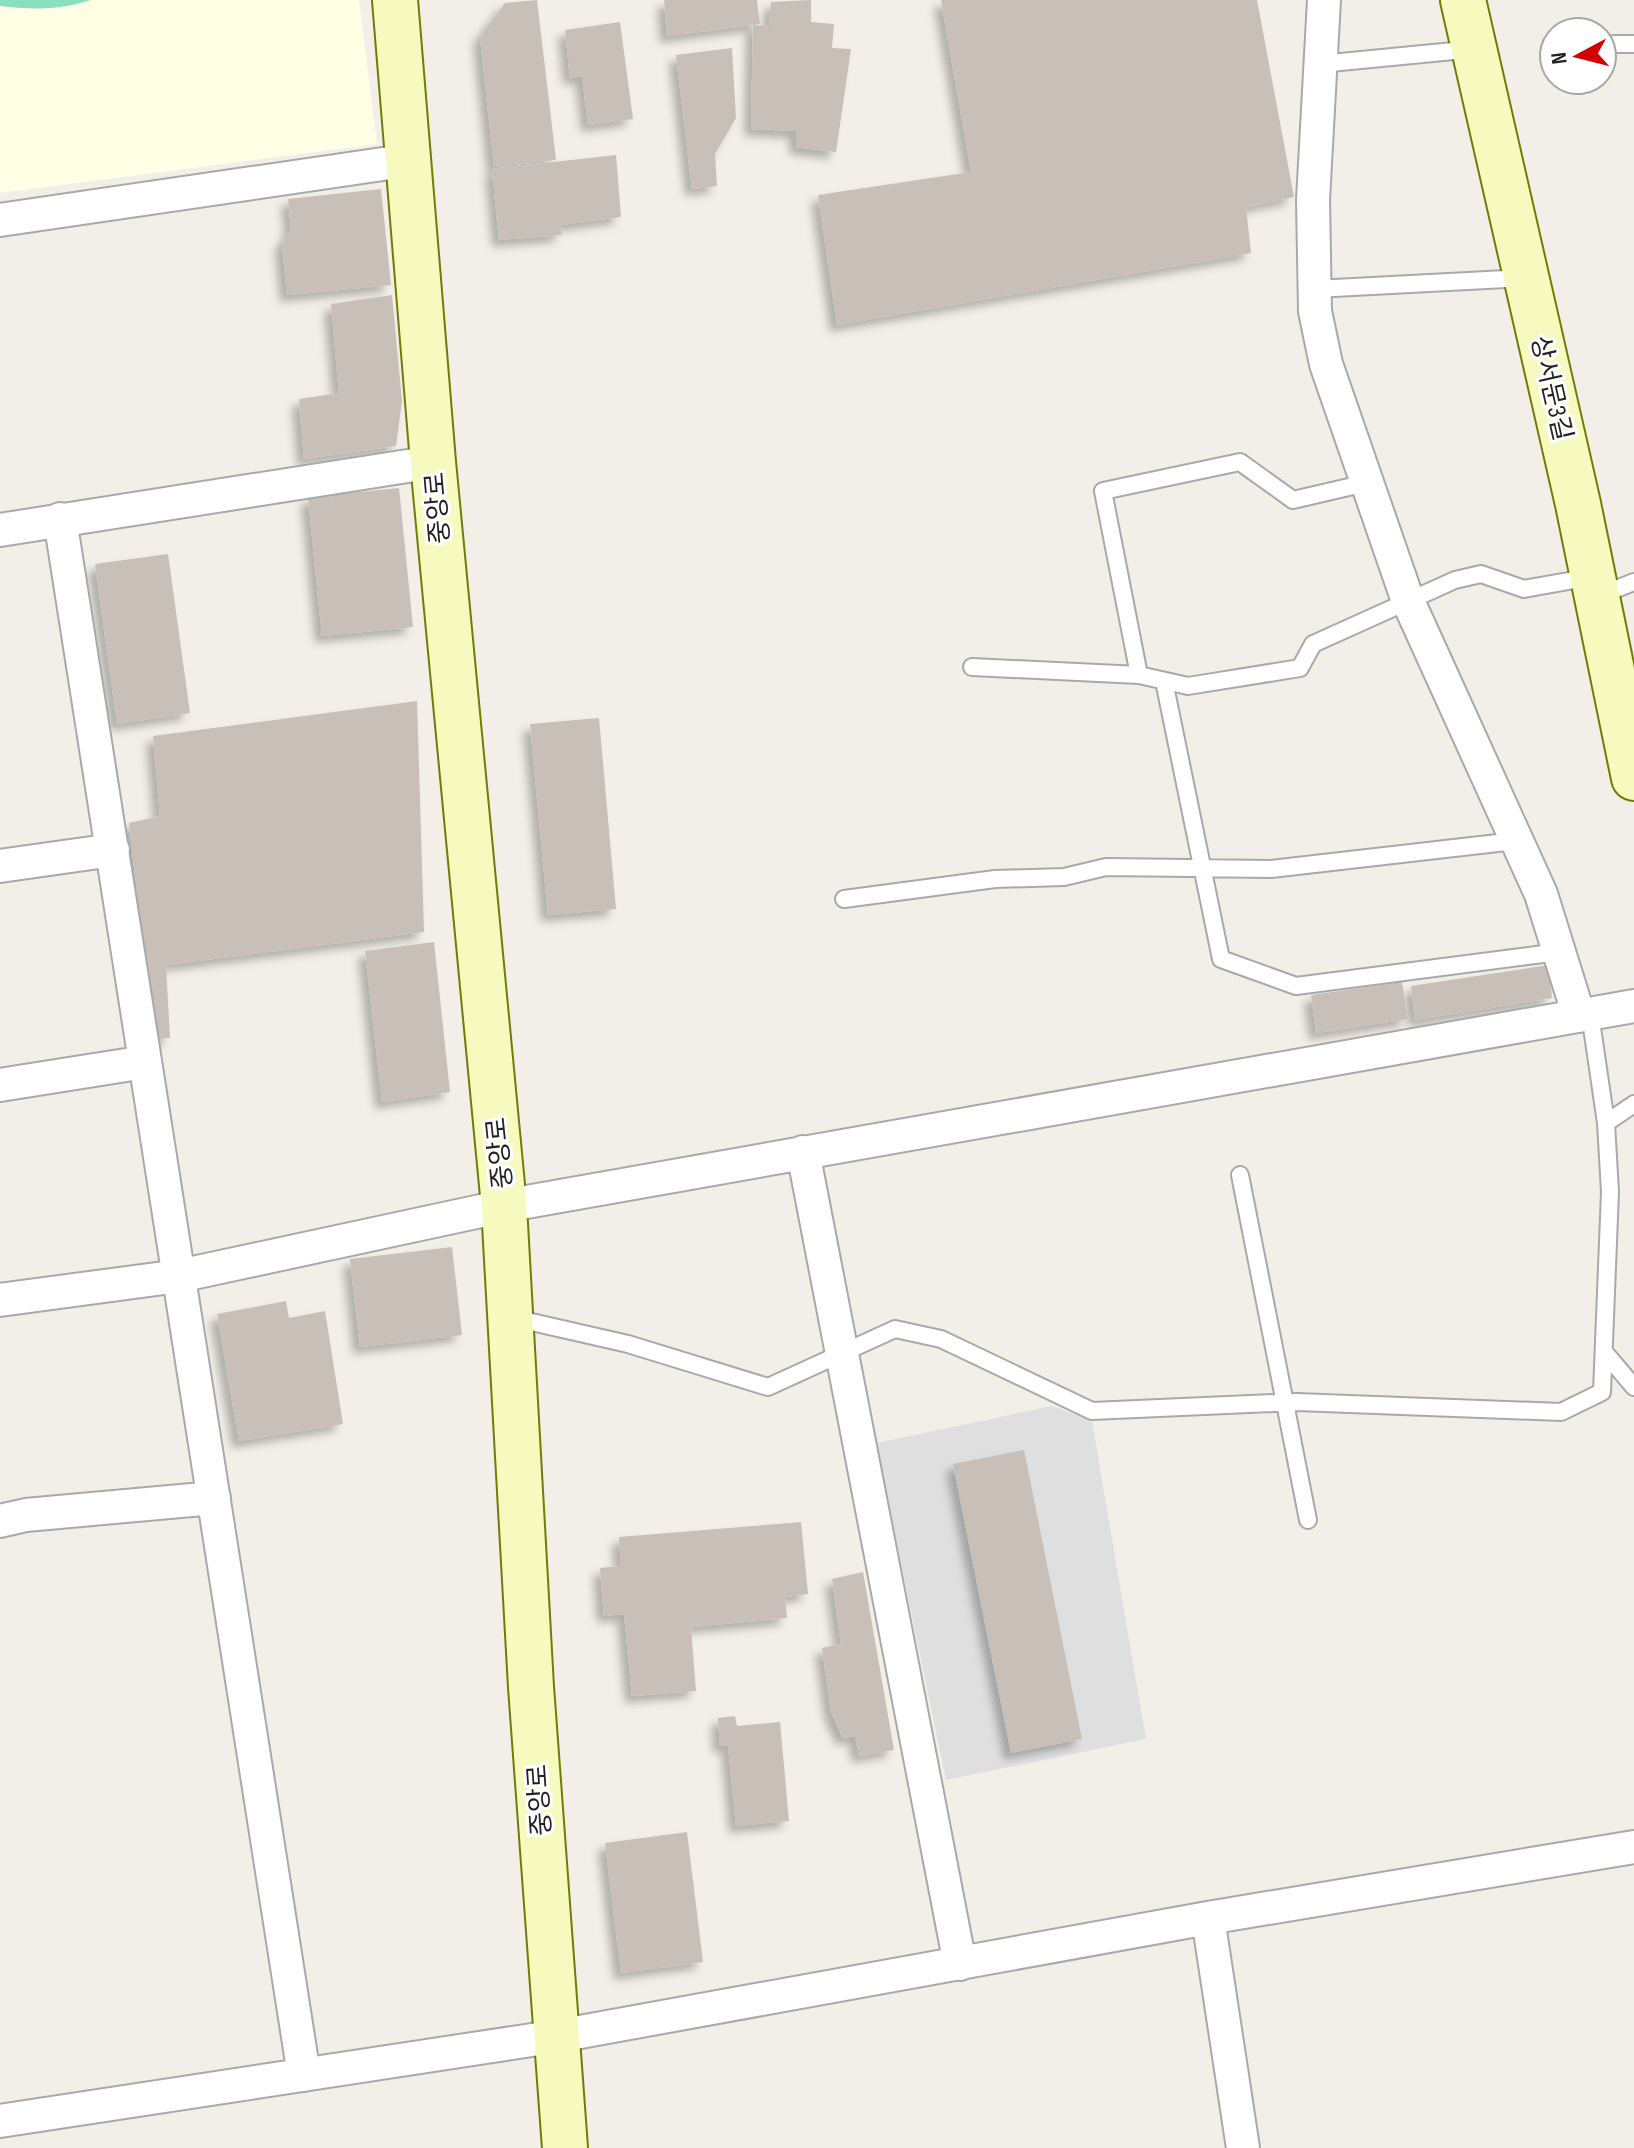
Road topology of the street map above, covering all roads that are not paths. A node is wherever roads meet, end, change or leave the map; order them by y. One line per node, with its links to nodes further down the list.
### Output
1 (395, 0): 6 (main road, 중앙로)
2 (1324, 0): 5 (street)
3 (1463, 0): 4 (main road, 상서문3길)
4 (1474, 49): 5 (lane); 8 (main road, 상서문3길)
5 (1320, 64): 9 (street)
6 (410, 160): 7 (street); 10 (main road, 중앙로)
7 (0, 220)
8 (1526, 278): 9 (lane); 14 (main road, 상서문3길)
9 (1315, 289): 11 (street)
10 (433, 462): 12 (street); 34 (main road, 중앙로)
11 (1366, 483): 15 (street); 17 (lane)
12 (60, 519): 13 (street); 21 (street)
13 (0, 530)
14 (1608, 585): 15 (lane); 19 (main road, 상서문3길)
15 (1408, 601): 18 (lane); 20 (street)
16 (972, 667): 17 (lane)
17 (1139, 675): 18 (lane)
18 (1164, 681): 23 (lane)
19 (1634, 778)
20 (1515, 841): 23 (lane); 25 (street)
21 (113, 850): 22 (street); 28 (street)
22 (0, 866)
23 (1202, 870): 24 (lane); 25 (lane)
24 (844, 899)
25 (1559, 952): 27 (street)
26 (1634, 1006): 27 (street)
27 (1584, 1015): 31 (lane); 32 (street)
28 (145, 1062): 29 (street); 35 (street)
29 (0, 1085)
30 (1634, 1104): 31 (lane)
31 (1606, 1123): 39 (lane)
32 (803, 1152): 34 (street); 38 (street)
33 (1240, 1175): 41 (lane)
34 (504, 1206): 35 (street); 37 (main road, 중앙로)
35 (179, 1276): 36 (street); 42 (street)
36 (0, 1300)
37 (509, 1317): 38 (lane); 48 (main road, 중앙로)
38 (841, 1351): 41 (lane); 47 (street)
39 (1606, 1354): 40 (lane); 41 (lane)
40 (1634, 1387)
41 (1287, 1403): 43 (lane)
42 (214, 1498): 44 (street); 49 (street)
43 (1308, 1520)
44 (0, 1521)
45 (1634, 1847): 46 (street)
46 (1208, 1918): 47 (street); 52 (street)
47 (960, 1964): 48 (street)
48 (558, 2036): 49 (street); 51 (main road, 중앙로)
49 (304, 2075): 50 (street)
50 (0, 2121)
51 (565, 2148)
52 (1243, 2148)

